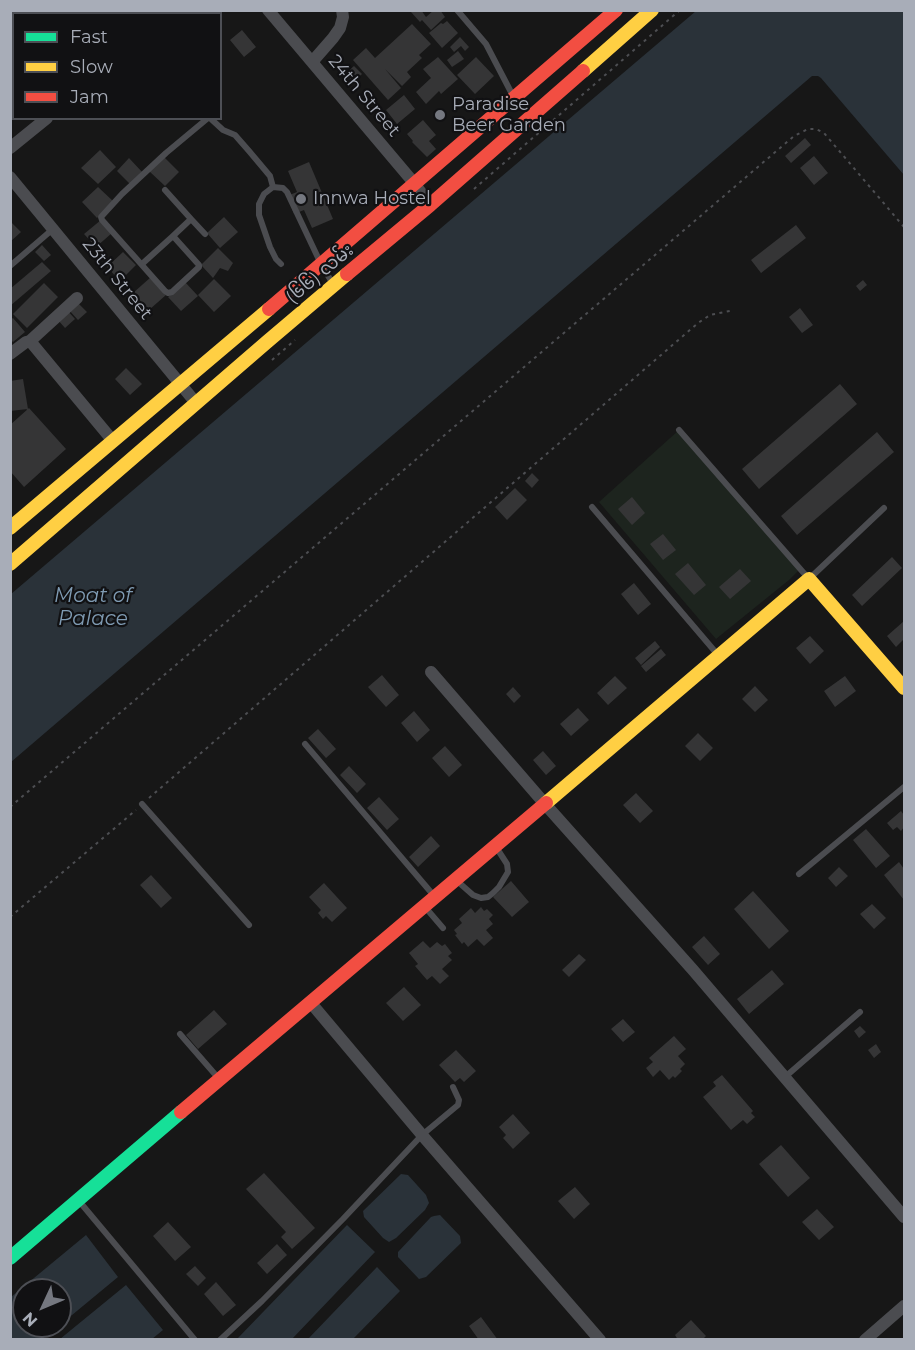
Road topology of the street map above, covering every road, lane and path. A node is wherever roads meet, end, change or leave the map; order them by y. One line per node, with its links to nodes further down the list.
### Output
1 (268, 10): 6 (street, 24th Street)
2 (342, 10): 6 (street)
3 (457, 10): 7 (lane)
4 (616, 10): 7 (main road, (၆၆) လမ်း)
5 (652, 10): 16 (main road, (၆၆) လမ်း)
6 (312, 62): 13 (street, 24th Street)
7 (514, 97): 13 (main road, (၆၆) လမ်း)
8 (45, 120): 11 (street)
9 (207, 120): 22 (lane)
10 (211, 120): 14 (lane)
11 (10, 148)
12 (10, 177): 19 (street, 23th Street)
13 (414, 183): 16 (street, 24th Street); 24 (main road, (၆၆) လမ်း)
14 (273, 187): 23 (lane); 24 (lane)
15 (165, 190): 17 (lane)
16 (430, 205): 26 (main road, (၆၆) လမ်း)
17 (191, 219): 20 (lane); 21 (lane)
18 (904, 226): 47 (path)
19 (53, 229): 25 (lane); 31 (street, 23th Street)
20 (205, 234)
21 (173, 236): 22 (lane); 22 (lane)
22 (142, 264)
23 (281, 264)
24 (321, 264): 26 (lane); 31 (main road, (၆၆) လမ်း)
25 (10, 266)
26 (334, 286): 32 (main road, (၆၆) လမ်း)
27 (77, 298): 29 (street)
28 (734, 310): 45 (path)
29 (30, 341): 30 (street); 34 (street)
30 (10, 354)
31 (181, 384): 32 (street, 23th Street); 34 (main road, (၆၆) လမ်း)
32 (196, 403): 38 (main road, (၆၆) လမ်း)
33 (679, 430): 39 (lane)
34 (113, 441): 37 (main road, (၆၆) လမ်း)
35 (592, 507): 40 (lane)
36 (884, 508): 39 (lane)
37 (10, 528)
38 (10, 564)
39 (809, 579): 40 (main road); 42 (main road)
40 (719, 656): 46 (main road)
41 (431, 672): 46 (street)
42 (904, 688)
43 (305, 744): 51 (lane)
44 (904, 787): 49 (lane)
45 (142, 804): 52 (path); 53 (lane)
46 (545, 804): 48 (main road); 58 (street)
47 (10, 807)
48 (495, 846): 50 (main road); 50 (lane)
49 (799, 874)
50 (456, 880): 51 (main road)
51 (430, 902): 54 (lane); 55 (main road)
52 (10, 917)
53 (249, 925)
54 (443, 928)
55 (311, 1003): 59 (main road); 61 (street)
56 (860, 1012): 58 (lane)
57 (180, 1034): 59 (lane)
58 (785, 1077): 63 (street)
59 (220, 1080): 62 (main road)
60 (453, 1087): 61 (lane)
61 (422, 1135): 67 (lane); 68 (street)
62 (79, 1200): 64 (main road); 66 (lane)
63 (904, 1217)
64 (10, 1258)
65 (904, 1306): 69 (street)
66 (195, 1340)
67 (220, 1340)
68 (600, 1340)
69 (865, 1340)

